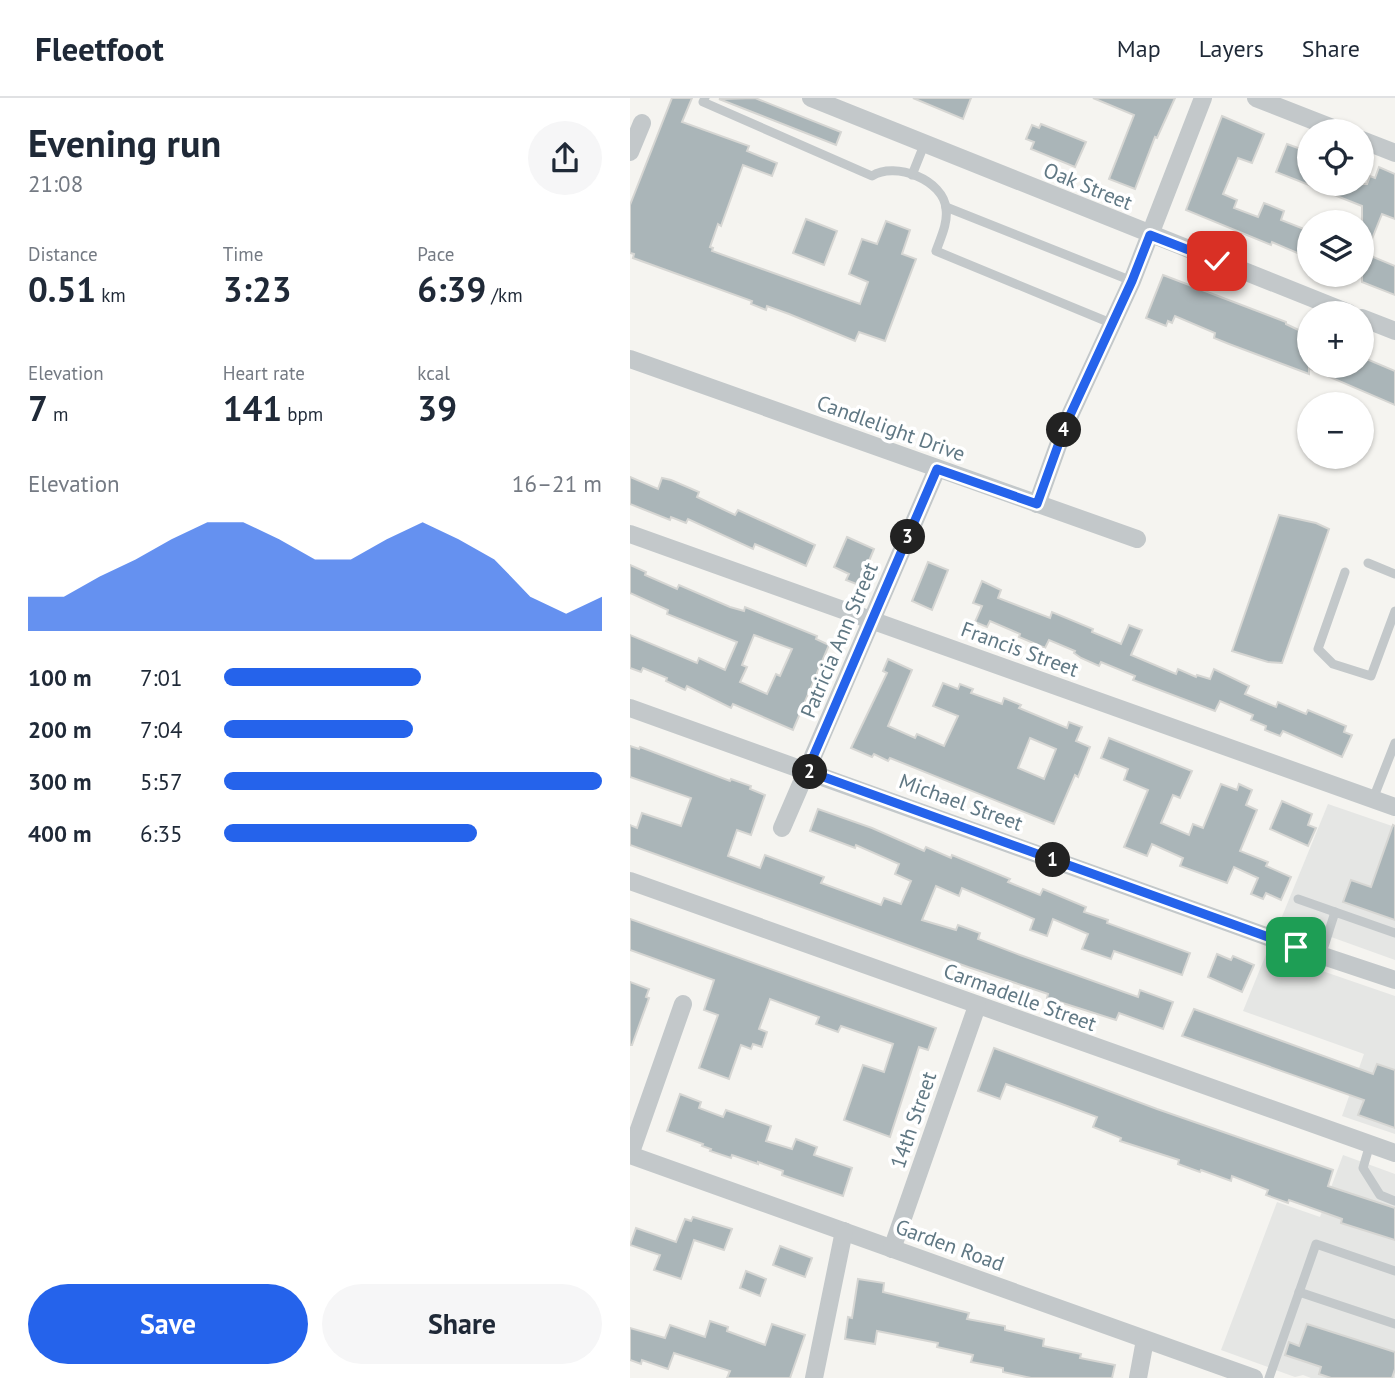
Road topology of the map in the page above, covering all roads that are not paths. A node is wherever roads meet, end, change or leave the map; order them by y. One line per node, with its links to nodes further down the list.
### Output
1 (705, 98): 11 (lane)
2 (811, 98): 7 (street, Oak Street)
3 (1203, 98): 13 (street)
4 (1256, 98): 5 (street)
5 (1309, 119)
6 (642, 123): 9 (street)
7 (924, 145): 11 (lane); 13 (street, Oak Street)
8 (1374, 145): 10 (street)
9 (630, 152)
10 (1395, 153)
11 (912, 175): 12 (lane)
12 (946, 207): 14 (lane); 17 (lane)
13 (1150, 235): 14 (street); 15 (street, Oak Street)
14 (1132, 281): 17 (street)
15 (1318, 301)
16 (1374, 323): 18 (street)
17 (1113, 324): 21 (street)
18 (1395, 331)
19 (630, 359): 20 (street, Candlelight Drive)
20 (937, 469): 21 (street, Candlelight Drive); 28 (street, Patricia Ann Street)
21 (1037, 504): 23 (street, Candlelight Drive)
22 (630, 534): 28 (street, Francis Street)
23 (1137, 538)
24 (1368, 563): 26 (lane)
25 (1345, 572): 27 (lane)
26 (1395, 574)
27 (1395, 611)
28 (873, 621): 31 (street, Patricia Ann Street); 32 (street, Francis Street)
29 (630, 708): 31 (street, Michael Street)
30 (1395, 743): 32 (lane)
31 (807, 771): 34 (street, Patricia Ann Street); 39 (street, Michael Street)
32 (1373, 799): 33 (street, Francis Street)
33 (1395, 807)
34 (782, 828)
35 (630, 881): 42 (street, Carmadelle Street)
36 (1298, 899): 37 (lane)
37 (1335, 912): 38 (lane); 39 (lane)
38 (1395, 933)
39 (1321, 956): 40 (street, Michael Street)
40 (1395, 980)
41 (683, 1004): 45 (street)
42 (977, 1006): 43 (street, Carmadelle Street); 48 (street, 14th Street)
43 (1370, 1144): 44 (street, Carmadelle Street); 46 (lane)
44 (1395, 1153)
45 (630, 1155): 47 (street, Garden Road)
46 (1395, 1200)
47 (844, 1231): 48 (street, Garden Road); 53 (street)
48 (892, 1248): 52 (street, Garden Road)
49 (1395, 1271): 50 (lane)
50 (1299, 1292): 51 (lane); 56 (lane)
51 (1395, 1324)
52 (1145, 1340): 54 (street); 55 (street, Garden Road)
53 (814, 1378)
54 (1138, 1378)
55 (1254, 1378)
56 (1269, 1378)

